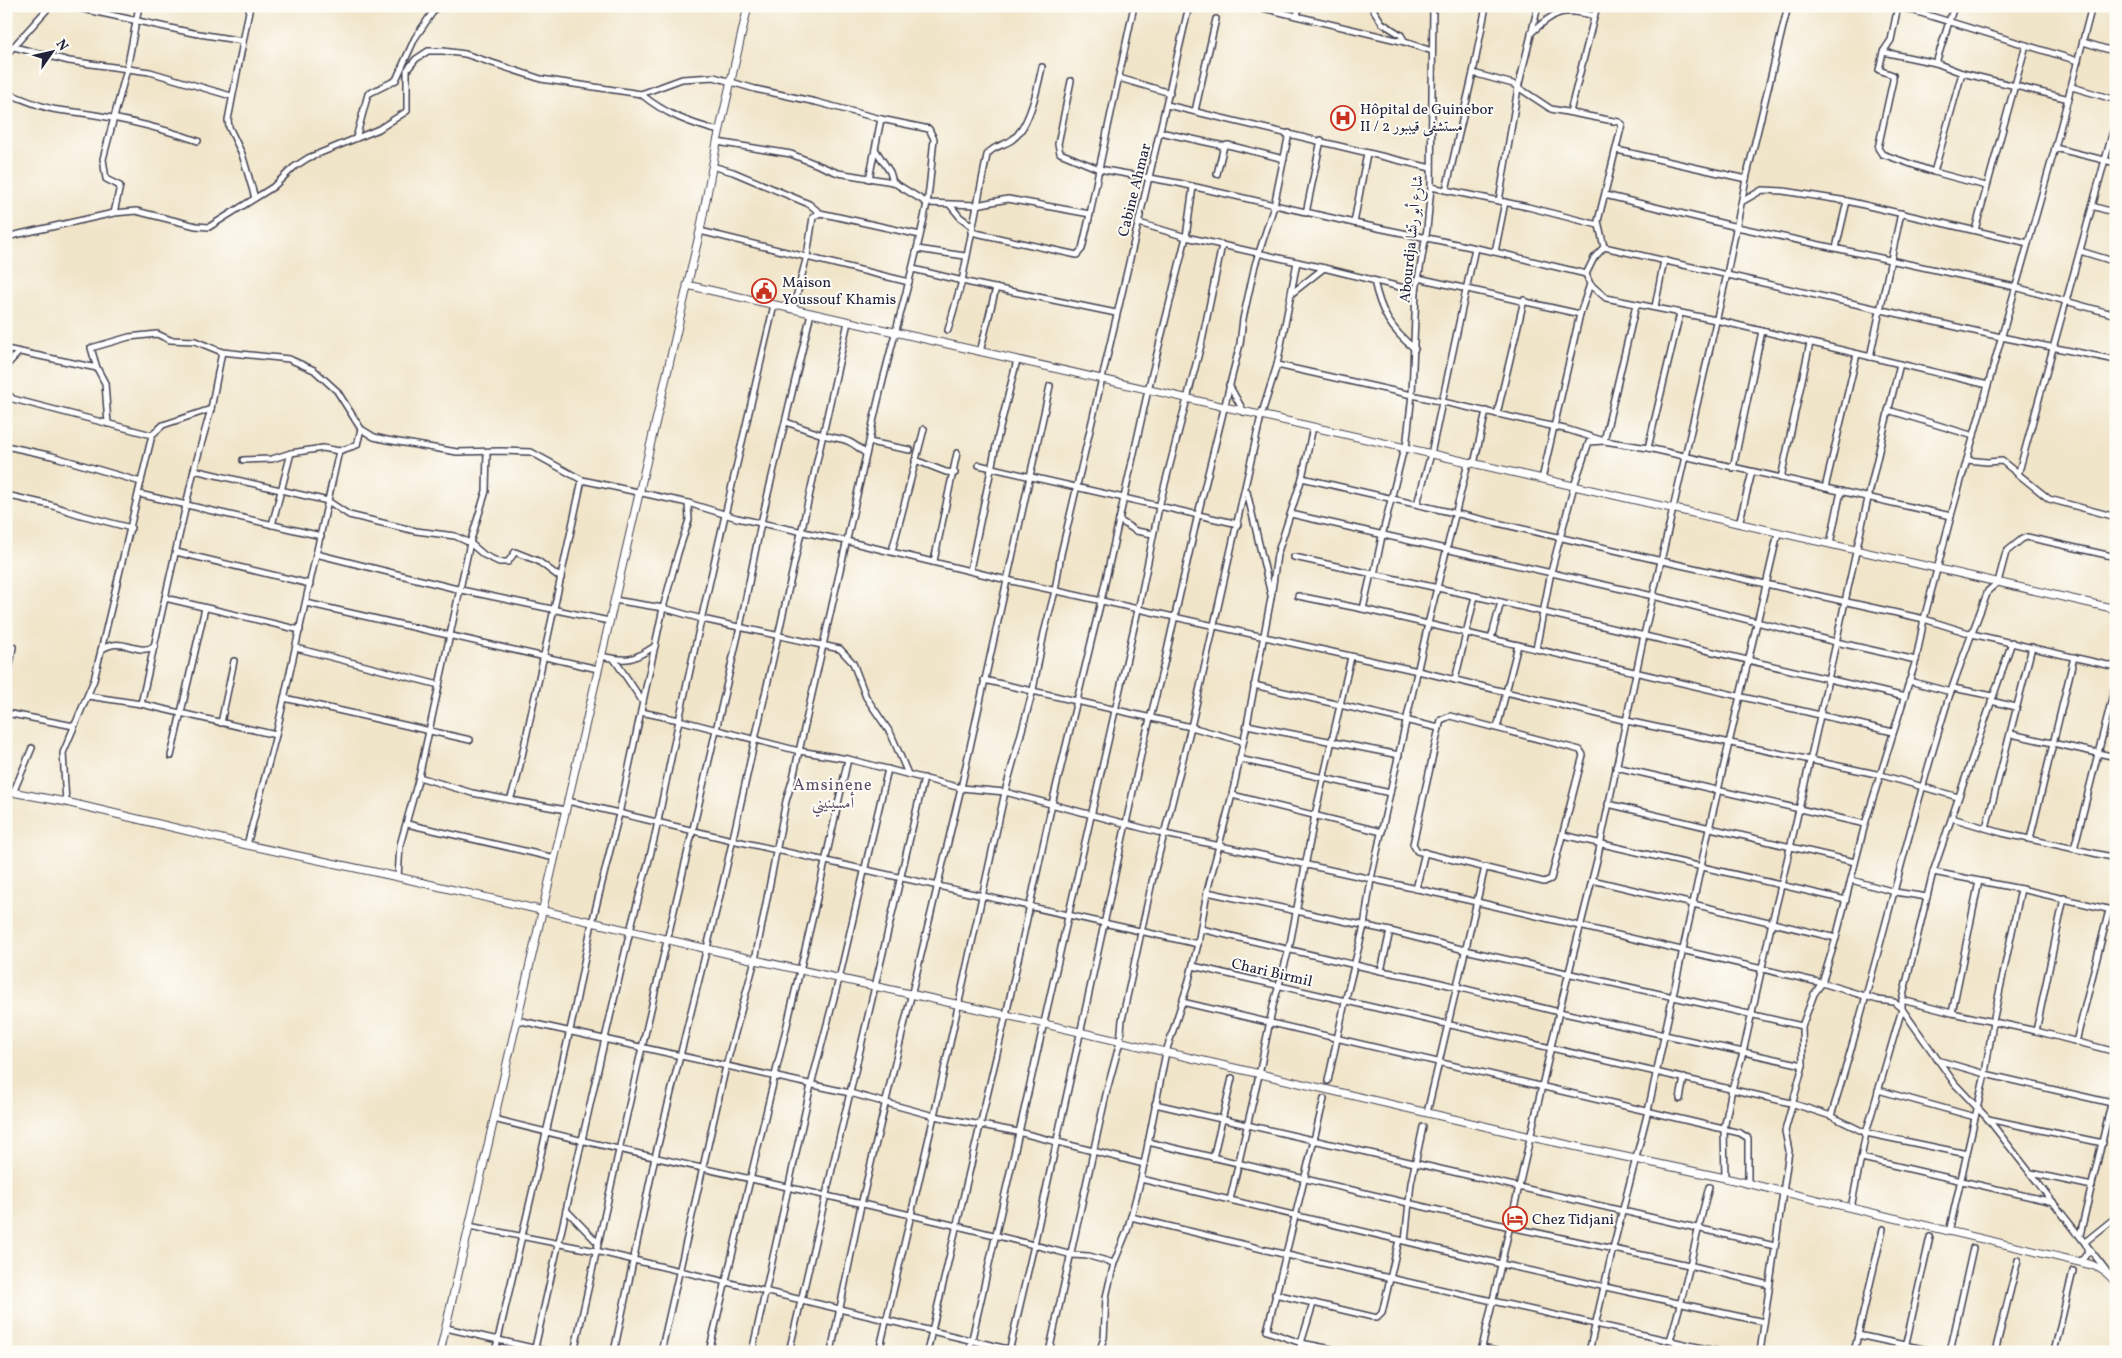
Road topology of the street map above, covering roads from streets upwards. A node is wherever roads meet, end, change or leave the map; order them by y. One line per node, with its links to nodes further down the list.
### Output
1 (50, 6): 32 (street)
2 (69, 6): 25 (street)
3 (139, 6): 25 (street)
4 (250, 6): 28 (street)
5 (437, 6): 64 (street)
6 (748, 6): 45 (street)
7 (1134, 6): 43 (street)
8 (1189, 6): 50 (street, Cabine Ahmar)
9 (1254, 6): 22 (street)
10 (1299, 6): 22 (street)
11 (1371, 6): 29 (street)
12 (1433, 6): 33 (street, Abourdja شارع أبو رتشا)
13 (1486, 6): 41 (street)
14 (1538, 6): 27 (street)
15 (1596, 6): 23 (street)
16 (1788, 6): 83 (street)
17 (1898, 6): 26 (street); 34 (street)
18 (1954, 6): 26 (street)
19 (2092, 6): 30 (street)
20 (2098, 6): 21 (street)
21 (2116, 10)
22 (1297, 16): 29 (street)
23 (1594, 16): 27 (street); 57 (street)
24 (1216, 19): 56 (street)
25 (136, 20): 28 (street); 40 (street)
26 (1948, 22): 31 (street); 38 (street)
27 (1531, 33): 48 (street)
28 (243, 41): 52 (street)
29 (1405, 42): 33 (street)
30 (2083, 42): 35 (street); 37 (street)
31 (2026, 45): 37 (street); 46 (street)
32 (14, 47): 36 (street); 40 (street)
33 (1432, 51): 77 (street, Abourdja شارع أبو رتشا)
34 (1883, 52): 38 (street); 79 (street)
35 (2116, 52)
36 (6, 55)
37 (2078, 61): 47 (street)
38 (1936, 63): 42 (street)
39 (1042, 67): 96 (street)
40 (127, 69): 52 (street); 58 (street)
41 (1473, 73): 48 (street); 88 (street)
42 (1962, 73): 46 (street); 79 (street)
43 (1119, 78): 50 (street); 78 (street)
44 (1071, 81): 78 (street)
45 (730, 83): 51 (street); 59 (street); 61 (street)
46 (2014, 84): 53 (street); 85 (street)
47 (2072, 87): 53 (street); 54 (street)
48 (1518, 88): 57 (street); 92 (street)
49 (6, 93): 58 (street)
50 (1170, 93): 55 (street, Cabine Ahmar)
51 (641, 94): 61 (street); 64 (street)
52 (231, 96): 90 (street)
53 (2069, 99): 69 (street)
54 (2116, 100)
55 (1167, 105): 56 (street); 62 (street, Cabine Ahmar)
56 (1195, 111): 63 (street)
57 (1570, 112): 71 (street)
58 (114, 118): 66 (street); 100 (street)
59 (881, 119): 70 (street); 93 (street)
60 (2116, 120): 74 (street)
61 (719, 131): 67 (street)
62 (1160, 132): 68 (street); 81 (street, Cabine Ahmar)
63 (1290, 133): 65 (street); 73 (street)
64 (356, 138): 90 (street)
65 (1321, 140): 72 (street); 99 (street)
66 (198, 142)
67 (717, 142): 76 (street); 82 (street)
68 (1224, 146): 73 (street); 80 (street)
69 (2055, 148): 74 (street); 116 (street)
70 (875, 149): 82 (street); 84 (street)
71 (1616, 150): 83 (street); 89 (street)
72 (1366, 153): 77 (street); 106 (street)
73 (1284, 159): 97 (street)
74 (2104, 160): 75 (street); 98 (street)
75 (2116, 163)
76 (712, 166): 101 (street); 111 (street)
77 (1431, 168): 87 (street, Abourdja شارع أبو رتشا)
78 (1099, 169): 81 (street); 104 (street)
79 (1934, 172): 85 (street)
80 (1217, 174)
81 (1148, 178): 86 (street); 105 (street, Cabine Ahmar)
82 (869, 179): 84 (street)
83 (1746, 179): 94 (street)
84 (893, 182): 93 (street)
85 (1986, 186): 110 (street)
86 (1193, 187): 97 (street); 114 (street)
87 (1430, 187): 88 (street); 115 (street, Abourdja شارع أبو رتشا)
88 (1446, 190): 92 (street)
89 (1605, 195): 107 (street); 108 (street)
90 (255, 198): 100 (street)
91 (1847, 201): 94 (street); 102 (street); 120 (street)
92 (1502, 202): 107 (street); 123 (street)
93 (927, 203): 95 (street); 112 (street)
94 (1742, 203): 108 (street)
95 (950, 205): 96 (street); 109 (street)
96 (976, 205): 104 (street); 109 (street)
97 (1274, 206): 99 (street); 124 (street)
98 (2092, 206): 103 (street); 122 (street)
99 (1306, 212): 106 (street)
100 (114, 213): 113 (street)
101 (820, 213): 112 (street); 125 (street)
102 (1900, 213): 110 (street); 128 (street)
103 (2116, 213)
104 (1090, 214): 109 (street)
105 (1139, 222): 114 (street); 154 (street, Cabine Ahmar)
106 (1354, 223): 115 (street)
107 (1598, 225): 118 (street)
108 (1737, 226): 120 (street); 134 (street)
109 (971, 229): 136 (street)
110 (1975, 230): 116 (street)
111 (700, 231): 125 (street); 140 (street)
112 (920, 235): 121 (street)
113 (6, 237)
114 (1186, 237): 117 (street); 184 (street)
115 (1424, 238): 119 (street); 135 (street, Abourdja شارع أبو رتشا)
116 (2028, 243): 143 (street)
117 (1222, 245): 124 (street); 187 (street)
118 (1604, 247): 127 (street); 133 (street)
119 (1475, 248): 123 (street); 142 (street)
120 (1836, 248): 128 (street)
121 (917, 249): 126 (street); 132 (street)
122 (2080, 251): 130 (street); 147 (street)
123 (1495, 252): 133 (street)
124 (1259, 253): 129 (street); 181 (street)
125 (807, 256): 138 (street); 152 (street)
126 (965, 256)
127 (1664, 260): 134 (street); 151 (street)
128 (1890, 260): 143 (street); 153 (street)
129 (1297, 262): 131 (street); 145 (street)
130 (2116, 262)
131 (1324, 268): 137 (street); 145 (street)
132 (913, 269): 136 (street); 138 (street)
133 (1586, 274): 139 (street)
134 (1727, 274): 153 (street); 159 (street)
135 (1418, 278): 142 (street); 144 (street, Abourdja شارع أبو رتشا)
136 (962, 281): 141 (street); 161 (street)
137 (1374, 281): 144 (street); 168 (street)
138 (909, 282): 163 (street)
139 (1590, 284): 150 (street); 157 (street)
140 (687, 285): 149 (street); 241 (street)
141 (996, 288): 154 (street); 171 (street)
142 (1467, 288): 146 (street); 188 (street)
143 (2015, 288): 147 (street); 164 (street)
144 (1416, 291): 168 (street, Abourdja شارع أبو رتشا)
145 (1291, 294): 177 (street)
146 (1524, 300): 157 (street); 194 (street)
147 (2065, 300): 158 (street); 166 (street)
148 (2116, 300): 158 (street)
149 (774, 305): 152 (street); 254 (street)
150 (1636, 305): 151 (street); 205 (street)
151 (1655, 307): 155 (street)
152 (793, 309): 156 (street)
153 (1880, 310): 164 (street); 173 (street)
154 (1116, 313): 180 (street, Cabine Ahmar)
155 (1680, 313): 159 (street); 209 (street)
156 (811, 314): 160 (street); 196 (street)
157 (1580, 314): 199 (street)
158 (2114, 314)
159 (1716, 320): 162 (street); 217 (street)
160 (848, 322): 163 (street); 203 (street)
161 (948, 330)
162 (1762, 331): 165 (street); 223 (street)
163 (895, 332): 171 (street); 206 (street)
164 (2001, 338): 166 (street); 183 (street)
165 (1810, 343): 172 (street); 231 (street)
166 (2053, 347): 175 (street); 228 (street)
167 (6, 348): 169 (street)
168 (1415, 349): 186 (street, Abourdja شارع أبو رتشا)
169 (19, 352): 178 (street); 179 (street)
170 (222, 352): 179 (street); 190 (street); 201 (street)
171 (980, 352): 174 (street)
172 (1857, 354): 173 (street); 238 (street)
173 (1870, 357): 176 (street)
174 (1017, 360): 180 (street); 224 (street)
175 (2116, 360)
176 (1900, 364): 183 (street); 191 (street)
177 (1277, 365): 186 (street); 195 (street)
178 (6, 366)
179 (97, 368): 197 (street)
180 (1102, 380): 184 (street); 236 (street, Cabine Ahmar)
181 (1229, 385): 189 (street); 193 (street)
182 (1050, 386): 229 (street)
183 (1988, 386): 204 (street)
184 (1148, 390): 187 (street); 246 (street)
185 (6, 392): 197 (street)
186 (1412, 394): 188 (street); 208 (street, Abourdja شارع أبو رتشا)
187 (1186, 399): 189 (street); 251 (street)
188 (1442, 401): 192 (street); 216 (street)
189 (1223, 407): 193 (street); 255 (street)
190 (211, 409): 202 (street); 225 (street)
191 (1888, 410): 204 (street); 244 (street)
192 (1486, 411): 194 (street); 221 (street)
193 (1244, 412): 195 (street)
194 (1497, 414): 199 (street)
195 (1262, 416): 198 (street); 235 (street)
196 (786, 422): 203 (street); 260 (street)
197 (108, 424): 202 (street)
198 (1313, 427): 208 (street); 230 (street)
199 (1554, 427): 205 (street); 232 (street)
200 (924, 428): 219 (street)
201 (361, 429): 211 (street); 212 (street)
202 (152, 435): 234 (street)
203 (823, 435): 215 (street); 265 (street)
204 (1974, 436): 220 (street)
205 (1604, 441): 209 (street); 237 (street)
206 (870, 442): 210 (street); 215 (street)
207 (6, 446): 234 (street)
208 (1405, 448): 216 (street); 245 (street, Abourdja شارع أبو رتشا)
209 (1648, 448): 217 (street)
210 (910, 450)
211 (340, 452): 213 (street); 247 (street)
212 (487, 452): 233 (street); 272 (street)
213 (291, 453): 218 (street); 239 (street)
214 (958, 453): 227 (street)
215 (866, 454): 271 (street)
216 (1431, 454): 221 (street); 249 (street)
217 (1684, 457): 223 (street); 252 (street)
218 (243, 460)
219 (915, 460): 227 (street); 276 (street)
220 (1967, 460): 228 (street); 257 (street)
221 (1471, 463): 232 (street); 253 (street)
222 (979, 465): 224 (street)
223 (1733, 468): 226 (street)
224 (991, 469): 229 (street); 285 (street)
225 (194, 470): 239 (street); 250 (street)
226 (1752, 472): 231 (street); 262 (street)
227 (954, 473): 281 (street)
228 (2018, 475): 258 (street)
229 (1030, 478): 236 (street); 289 (street)
230 (1302, 478): 245 (street); 256 (street)
231 (1780, 478): 238 (street)
232 (1542, 479): 237 (street)
233 (582, 480): 241 (street); 288 (street)
234 (141, 482): 242 (street)
235 (1246, 484): 261 (street); 300 (street)
236 (1076, 486): 246 (street); 295 (street, Cabine Ahmar)
237 (1574, 486): 252 (street); 270 (street)
238 (1825, 488): 240 (street)
239 (281, 490): 247 (street); 263 (street)
240 (1841, 491): 244 (street); 273 (street)
241 (639, 492): 248 (street); 301 (street)
242 (139, 494): 250 (street); 264 (street)
243 (6, 495): 264 (street)
244 (1867, 497): 257 (street); 275 (street)
245 (1391, 498): 249 (street); 269 (street, Abourdja شارع أبو رتشا)
246 (1123, 499): 251 (street); 259 (street)
247 (328, 501): 268 (street); 272 (street)
248 (688, 503): 254 (street); 307 (street)
249 (1417, 504): 253 (street)
250 (186, 505): 263 (street); 277 (street)
251 (1159, 507): 255 (street); 267 (street)
252 (1674, 509): 262 (street); 282 (street)
253 (1456, 512): 270 (street); 274 (street)
254 (724, 514): 260 (street); 314 (street)
255 (1198, 514): 261 (street); 313 (street)
256 (1290, 514): 269 (street); 300 (street)
257 (1951, 516): 284 (street)
258 (2116, 517)
259 (1119, 520): 267 (street); 302 (street)
260 (761, 523): 265 (street); 320 (street)
261 (1238, 524): 319 (street)
262 (1739, 524): 266 (street)
263 (272, 525): 268 (street)
264 (131, 528): 339 (street)
265 (800, 531): 271 (street); 324 (street)
266 (1778, 532): 273 (street); 292 (street)
267 (1153, 534): 309 (street)
268 (321, 536): 278 (street)
269 (1382, 536): 274 (street); 287 (street, Abourdja شارع أبو رتشا)
270 (1561, 538): 282 (street); 286 (street)
271 (846, 541): 276 (street); 331 (street)
272 (470, 543): 288 (street); 294 (street)
273 (1830, 544): 275 (street)
274 (1447, 550): 286 (street); 293 (street)
275 (1857, 550): 284 (street); 303 (street)
276 (892, 551): 281 (street)
277 (176, 552): 291 (street); 299 (street)
278 (316, 554): 291 (street); 294 (street)
279 (1294, 557): 287 (street)
280 (2116, 557): 290 (street)
281 (934, 561): 283 (street)
282 (1662, 561): 292 (street); 298 (street)
283 (963, 568): 285 (street); 289 (street)
284 (1937, 569): 290 (street); 315 (street)
285 (970, 570): 289 (street)
286 (1551, 572): 298 (street); 312 (street)
287 (1373, 575): 293 (street); 310 (street, Abourdja شارع أبو رتشا)
288 (561, 578): 308 (street)
289 (1007, 580): 295 (street); 354 (street)
290 (1998, 582): 311 (street); 323 (street)
291 (310, 584): 305 (street)
292 (1766, 585): 303 (street); 317 (street)
293 (1437, 588): 297 (street); 318 (street)
294 (461, 590): 308 (street); 326 (street)
295 (1055, 591): 302 (street); 361 (street, Cabine Ahmar)
296 (1298, 596): 310 (street)
297 (1474, 596): 304 (street); 322 (street)
298 (1653, 596): 317 (street); 325 (street)
299 (165, 598): 306 (street); 332 (street)
300 (1272, 598): 327 (street)
301 (614, 600): 307 (street); 316 (street)
302 (1101, 600): 309 (street); 370 (street)
303 (1846, 601): 315 (street); 329 (street)
304 (1501, 602): 312 (street); 328 (street)
305 (306, 603): 321 (street); 326 (street)
306 (205, 608): 321 (street); 377 (street)
307 (663, 608): 314 (street); 333 (street)
308 (553, 609): 316 (street); 340 (street)
309 (1137, 609): 313 (street); 374 (street)
310 (1363, 609): 318 (street)
311 (2116, 609)
312 (1543, 613): 325 (street); 338 (street)
313 (1175, 618): 319 (street); 379 (street)
314 (702, 619): 320 (street); 380 (street)
315 (1924, 619): 323 (street); 346 (street)
316 (609, 621): 341 (street)
317 (1756, 622): 329 (street); 345 (street)
318 (1428, 624): 322 (street); 350 (street)
319 (1214, 626): 327 (street); 386 (street)
320 (740, 627): 324 (street); 389 (street)
321 (300, 630): 336 (street)
322 (1466, 634): 328 (street); 355 (street)
323 (1972, 634): 330 (street); 362 (street)
324 (777, 635): 331 (street); 394 (street)
325 (1644, 635): 345 (street); 352 (street)
326 (450, 636): 340 (street); 358 (street)
327 (1264, 638): 342 (street); 359 (street)
328 (1491, 640): 334 (street)
329 (1836, 642): 346 (street); 353 (street)
330 (2012, 642): 337 (street); 368 (street)
331 (823, 645): 401 (street); 411 (street)
332 (155, 646): 339 (street); 371 (street)
333 (655, 646): 344 (street); 369 (street)
334 (1518, 646): 338 (street); 363 (street)
335 (13, 647): 351 (street)
336 (296, 648): 358 (street); 367 (street)
337 (2032, 648): 343 (street); 373 (street)
338 (1536, 649): 352 (street)
339 (101, 650): 364 (street)
340 (543, 655): 349 (street); 424 (street)
341 (601, 656): 344 (street); 349 (street)
342 (1351, 657): 350 (street); 372 (street)
343 (2074, 657): 348 (street); 398 (street)
344 (614, 659): 369 (street)
345 (1747, 660): 353 (street); 365 (street)
346 (1916, 660): 356 (street)
347 (234, 661): 383 (street)
348 (2116, 667)
349 (598, 669): 425 (street)
350 (1418, 671): 355 (street); 381 (street)
351 (8, 672): 360 (street)
352 (1636, 672): 365 (street); 382 (street)
353 (1829, 678): 366 (street); 378 (street)
354 (984, 680): 361 (street); 417 (street)
355 (1455, 680): 363 (street)
356 (1910, 681): 362 (street); 366 (street)
357 (2116, 682): 402 (street)
358 (439, 685): 390 (street)
359 (1254, 685): 372 (street); 384 (street)
360 (6, 689)
361 (1033, 690): 370 (street); 420 (street, Cabine Ahmar)
362 (1952, 690): 368 (street); 416 (street)
363 (1505, 692): 382 (street); 388 (street)
364 (88, 696): 371 (street); 385 (street)
365 (1739, 696): 378 (street); 399 (street)
366 (1905, 697): 391 (street)
367 (284, 698): 390 (street); 393 (street)
368 (1992, 699): 373 (street); 423 (street)
369 (643, 702): 375 (street)
370 (1076, 702): 374 (street); 427 (street)
371 (141, 704): 377 (street)
372 (1341, 704): 381 (street); 397 (street)
373 (2016, 707): 392 (street)
374 (1114, 711): 379 (street); 432 (street)
375 (641, 712): 380 (street); 431 (street)
376 (6, 713): 385 (street)
377 (181, 713): 383 (street); 404 (street)
378 (1820, 715): 391 (street); 408 (street)
379 (1149, 718): 386 (street); 437 (street)
380 (679, 720): 389 (street); 435 (street)
381 (1407, 720): 387 (street); 403 (street)
382 (1627, 721): 399 (street); 409 (street)
383 (220, 723): 393 (street)
384 (1247, 725): 396 (street); 397 (street)
385 (74, 726): 426 (street)
386 (1190, 727): 396 (street); 443 (street)
387 (1439, 728): 388 (street); 453 (street)
388 (1497, 728): 444 (street)
389 (717, 729): 394 (street); 441 (street)
390 (428, 730): 395 (street); 413 (street)
391 (1893, 732): 412 (street)
392 (2011, 734): 398 (street); 439 (street)
393 (276, 735): 448 (street)
394 (754, 738): 401 (street); 446 (street)
395 (470, 740)
396 (1242, 741): 407 (street)
397 (1332, 741): 403 (street); 415 (street)
398 (2053, 742): 402 (street); 445 (street)
399 (1729, 743): 408 (street); 418 (street)
400 (32, 748): 419 (street)
401 (799, 751): 406 (street); 452 (street)
402 (2099, 753): 405 (street); 451 (street)
403 (1399, 755): 421 (street)
404 (171, 756)
405 (2116, 757)
406 (848, 759): 410 (street); 456 (street)
407 (1239, 759): 415 (street); 422 (street)
408 (1810, 760): 412 (street); 429 (street)
409 (1616, 767): 418 (street); 428 (street)
410 (888, 769): 411 (street); 461 (street)
411 (908, 774): 414 (street)
412 (1881, 775): 416 (street); 438 (street)
413 (419, 777): 424 (street); 436 (street)
414 (924, 778): 417 (street); 464 (street)
415 (1324, 778): 421 (street); 433 (street)
416 (1922, 787): 423 (street); 474 (street)
417 (961, 788): 420 (street); 470 (street)
418 (1718, 789): 429 (street); 440 (street)
419 (10, 792): 426 (street)
420 (1005, 792): 427 (street); 475 (street, Cabine Ahmar)
421 (1390, 793): 442 (street)
422 (1232, 795): 433 (street); 449 (street)
423 (1958, 796): 434 (street)
424 (510, 800): 430 (street)
425 (568, 801): 430 (street); 431 (street)
426 (66, 802): 448 (street)
427 (1052, 804): 432 (street); 481 (street)
428 (1608, 804): 440 (street); 447 (street)
429 (1799, 808): 438 (street); 450 (street)
430 (566, 810): 454 (street)
431 (619, 814): 435 (street); 488 (street)
432 (1090, 814): 437 (street); 486 (street)
433 (1315, 815): 442 (street); 458 (street)
434 (1952, 818): 439 (street); 462 (street)
435 (658, 823): 441 (street); 493 (street)
436 (407, 824): 454 (street); 463 (street)
437 (1126, 824): 443 (street); 489 (street)
438 (1865, 824): 457 (street)
439 (1986, 828): 445 (street)
440 (1709, 829): 450 (street); 459 (street)
441 (694, 831): 446 (street); 497 (street)
442 (1382, 832): 465 (street)
443 (1165, 834): 449 (street); 495 (street)
444 (1563, 835): 447 (street); 460 (street)
445 (2030, 839): 451 (street)
446 (732, 840): 452 (street); 499 (street)
447 (1600, 843): 459 (street); 466 (street)
448 (247, 845): 463 (street)
449 (1219, 846): 458 (street); 473 (street)
450 (1789, 848): 457 (street); 469 (street)
451 (2074, 849): 455 (street)
452 (777, 850): 456 (street); 503 (street)
453 (1424, 852): 460 (street); 472 (street)
454 (555, 858): 484 (street)
455 (2116, 858)
456 (825, 861): 461 (street); 507 (street)
457 (1856, 862): 467 (street)
458 (1305, 864): 465 (street); 482 (street)
459 (1701, 866): 469 (street); 480 (street)
460 (1485, 867): 479 (street)
461 (864, 870): 464 (street); 510 (street)
462 (1933, 872): 468 (street); 476 (street)
463 (398, 877): 484 (street)
464 (900, 878): 470 (street); 513 (street)
465 (1371, 879): 472 (street); 490 (street)
466 (1592, 880): 480 (street); 491 (street)
467 (1851, 880): 474 (street); 478 (street)
468 (1978, 881): 471 (street); 524 (street)
469 (1782, 884): 478 (street); 487 (street)
470 (937, 886): 475 (street); 515 (street)
471 (2021, 888): 477 (street); 528 (street)
472 (1416, 889): 479 (street)
473 (1207, 892): 482 (street); 492 (street)
474 (1895, 892): 476 (street); 516 (street)
475 (982, 895): 481 (street); 521 (street, Cabine Ahmar)
476 (1927, 897): 518 (street)
477 (2064, 898): 483 (street); 533 (street)
478 (1846, 900): 496 (street)
479 (1477, 902): 491 (street); 502 (street)
480 (1692, 904): 487 (street); 501 (street)
481 (1029, 906): 486 (street); 525 (street)
482 (1296, 910): 490 (street); 500 (street)
483 (2109, 910): 485 (street); 540 (street)
484 (542, 911): 488 (street); 527 (street)
485 (2116, 911)
486 (1068, 915): 489 (street); 529 (street)
487 (1772, 922): 496 (street); 506 (street)
488 (592, 923): 493 (street); 534 (street)
489 (1105, 924): 495 (street); 535 (street)
490 (1364, 926): 494 (street); 504 (street)
491 (1580, 927): 501 (street); 509 (street)
492 (1201, 929): 498 (street); 500 (street)
493 (630, 930): 497 (street); 537 (street)
494 (1390, 931): 502 (street); 508 (street)
495 (1141, 932): 498 (street); 539 (street)
496 (1836, 938): 511 (street)
497 (668, 940): 499 (street); 541 (street)
498 (1198, 944): 505 (street)
499 (707, 949): 503 (street); 546 (street)
500 (1289, 949): 504 (street); 512 (street)
501 (1683, 949): 506 (street); 517 (street)
502 (1465, 950): 509 (street); 514 (street)
503 (755, 960): 507 (street); 550 (street)
504 (1355, 964): 508 (street); 520 (street)
505 (1193, 966): 512 (street, Chari Birmil); 519 (street)
506 (1763, 969): 511 (street); 526 (street)
507 (800, 970): 510 (street); 554 (street)
508 (1381, 971): 514 (street)
509 (1568, 974): 517 (street); 523 (street)
510 (839, 979): 513 (street); 559 (street)
511 (1822, 983): 516 (street); 532 (street)
512 (1278, 986): 520 (street, Chari Birmil); 530 (street)
513 (875, 987): 515 (street); 563 (street)
514 (1457, 988): 523 (street); 531 (street)
515 (912, 995): 521 (street); 566 (street)
516 (1867, 996): 522 (street); 575 (street)
517 (1672, 997): 526 (street); 536 (street)
518 (1902, 1000): 522 (street); 524 (street)
519 (1182, 1002): 530 (street); 543 (street)
520 (1345, 1002): 531 (street, Chari Birmil); 538 (street)
521 (959, 1004): 525 (street); 574 (street, Cabine Ahmar)
522 (1902, 1009): 547 (street); 562 (street)
523 (1559, 1012): 536 (street); 542 (street)
524 (1952, 1013): 528 (street)
525 (1006, 1015): 529 (street); 581 (street)
526 (1751, 1015): 532 (street); 545 (street)
527 (517, 1020): 534 (street); 577 (street)
528 (1992, 1022): 533 (street); 553 (street)
529 (1044, 1024): 535 (street); 585 (street)
530 (1269, 1024): 538 (street); 552 (street)
531 (1449, 1025): 542 (street, Chari Birmil); 548 (street)
532 (1802, 1026): 549 (street)
533 (2036, 1031): 540 (street)
534 (568, 1032): 537 (street); 584 (street)
535 (1080, 1032): 539 (street); 590 (street)
536 (1665, 1036): 545 (street); 551 (street)
537 (606, 1040): 541 (street); 588 (street)
538 (1337, 1040): 548 (street); 557 (street)
539 (1120, 1042): 543 (street); 594 (street)
540 (2076, 1042): 544 (street)
541 (643, 1047): 546 (street); 593 (street)
542 (1551, 1049): 551 (street, Chari Birmil); 560 (street)
543 (1166, 1052): 552 (street); 568 (street)
544 (2116, 1052)
545 (1743, 1053): 549 (street); 561 (street)
546 (680, 1057): 550 (street); 596 (street)
547 (1936, 1060): 553 (street); 570 (street)
548 (1440, 1063): 560 (street); 572 (street)
549 (1803, 1065): 567 (street)
550 (726, 1066): 554 (street); 603 (street)
551 (1655, 1072): 556 (street, Chari Birmil); 571 (street)
552 (1259, 1074): 572 (street); 580 (street)
553 (1985, 1074): 569 (street); 570 (street)
554 (774, 1076): 559 (street); 605 (street)
555 (1232, 1078): 578 (street)
556 (1684, 1078): 561 (street, Chari Birmil); 565 (street)
557 (1328, 1081)
558 (2116, 1083): 569 (street)
559 (811, 1085): 563 (street); 612 (street)
560 (1544, 1086): 571 (street); 587 (street)
561 (1732, 1089): 567 (street, Chari Birmil); 583 (street)
562 (1878, 1090): 576 (street); 586 (street)
563 (850, 1093): 566 (street); 616 (street)
564 (1324, 1099): 589 (street)
565 (1680, 1099)
566 (886, 1102): 574 (street); 620 (street)
567 (1791, 1103): 575 (street, Chari Birmil); 615 (street)
568 (1155, 1104): 578 (street); 591 (street)
569 (2112, 1104): 573 (street); 592 (street)
570 (1976, 1108): 576 (street); 579 (street)
571 (1648, 1111): 583 (street); 599 (street)
572 (1427, 1113): 587 (street)
573 (2116, 1113)
574 (934, 1116): 581 (street); 624 (street, Cabine Ahmar)
575 (1830, 1116): 586 (street, Chari Birmil)
576 (1975, 1116): 595 (street)
577 (494, 1119): 584 (street); 628 (street)
578 (1222, 1119): 580 (street); 597 (street)
579 (1988, 1119): 592 (street); 604 (street)
580 (1247, 1125): 589 (street); 602 (street)
581 (980, 1126): 585 (street); 629 (street)
582 (1423, 1127): 600 (street)
583 (1724, 1129): 606 (street); 610 (street)
584 (545, 1132): 588 (street); 636 (street)
585 (1018, 1132): 590 (street); 634 (street)
586 (1866, 1133): 595 (street, Chari Birmil); 598 (street)
587 (1532, 1137): 599 (street); 614 (street)
588 (581, 1140): 593 (street); 622 (street)
589 (1314, 1140): 600 (street); 607 (street)
590 (1057, 1141): 594 (street); 643 (street)
591 (1148, 1142): 597 (street); 601 (street)
592 (2103, 1143): 611 (street)
593 (620, 1150): 596 (street); 641 (street)
594 (1094, 1150): 601 (street); 648 (street)
595 (1967, 1154): 609 (street)
596 (655, 1157): 603 (street); 650 (street)
597 (1213, 1158): 602 (street)
598 (1862, 1158): 609 (street); 621 (street)
599 (1636, 1159): 606 (street); 623 (street)
600 (1415, 1162): 614 (street); 619 (street)
601 (1144, 1164): 608 (street)
602 (1239, 1164): 607 (street); 617 (street)
603 (703, 1167): 605 (street); 657 (street)
604 (2030, 1173): 611 (street); 618 (street)
605 (750, 1177): 612 (street); 660 (street)
606 (1725, 1178): 610 (street)
607 (1306, 1179): 619 (street); 625 (street)
608 (1141, 1180): 617 (street); 626 (street)
609 (1961, 1181): 618 (street); 633 (street)
610 (1748, 1184): 615 (street)
611 (2092, 1186): 635 (street)
612 (788, 1187): 616 (street); 664 (street)
613 (1709, 1187): 631 (street)
614 (1520, 1189): 623 (street); 630 (street)
615 (1782, 1192): 621 (street); 644 (street)
616 (825, 1197): 620 (street); 666 (street)
617 (1230, 1200): 625 (street)
618 (2054, 1202): 635 (street)
619 (1409, 1204): 630 (street); 639 (street)
620 (861, 1205): 624 (street); 670 (street)
621 (1851, 1208): 633 (street)
622 (566, 1210): 641 (street); 642 (street)
623 (1623, 1212): 631 (street); 645 (street)
624 (911, 1214): 629 (street); 671 (street, Cabine Ahmar)
625 (1297, 1215): 638 (street); 649 (street)
626 (1131, 1217): 649 (street); 653 (street)
627 (2116, 1217): 640 (street)
628 (469, 1226): 636 (street); 674 (street)
629 (957, 1226): 634 (street); 675 (street)
630 (1510, 1227): 645 (street); 654 (street)
631 (1698, 1228): 644 (street); 655 (street)
632 (1883, 1229): 676 (street)
633 (1949, 1232): 652 (street)
634 (996, 1235): 643 (street); 678 (street)
635 (2080, 1235): 640 (street)
636 (522, 1237): 642 (street); 677 (street)
637 (1930, 1237): 682 (street)
638 (1399, 1240): 639 (street); 659 (street)
639 (1405, 1241): 654 (street)
640 (2085, 1242): 652 (street); 658 (street)
641 (598, 1243): 647 (street)
642 (558, 1244): 647 (street); 683 (street)
643 (1034, 1245): 648 (street); 685 (street)
644 (1775, 1246): 663 (street)
645 (1613, 1248): 655 (street); 662 (street)
646 (1973, 1248): 711 (street)
647 (596, 1251): 650 (street); 689 (street)
648 (1072, 1255): 653 (street); 700 (street)
649 (1287, 1255): 659 (street); 665 (street)
650 (633, 1260): 657 (street); 690 (street)
651 (2018, 1260): 712 (street)
652 (2072, 1261): 658 (street)
653 (1114, 1263): 701 (street)
654 (1501, 1264): 662 (street); 667 (street)
655 (1689, 1265): 663 (street); 668 (street)
656 (2073, 1271): 713 (street)
657 (679, 1272): 660 (street); 691 (street)
658 (2109, 1275): 661 (street)
659 (1390, 1278): 667 (street); 669 (street)
660 (725, 1283): 664 (street); 692 (street)
661 (2116, 1284)
662 (1604, 1285): 668 (street); 673 (street)
663 (1769, 1285): 672 (street)
664 (765, 1291): 666 (street); 693 (street)
665 (1275, 1294): 669 (street); 680 (street)
666 (801, 1299): 670 (street); 694 (street)
667 (1493, 1301): 673 (street); 684 (street)
668 (1682, 1303): 672 (street); 679 (street)
669 (1313, 1304): 680 (street)
670 (839, 1308): 671 (street); 695 (street)
671 (886, 1320): 675 (street); 696 (street, Cabine Ahmar)
672 (1764, 1322): 707 (street)
673 (1596, 1325): 679 (street); 705 (street)
674 (446, 1328): 677 (street); 686 (street)
675 (931, 1330): 678 (street); 697 (street)
676 (1858, 1335): 682 (street); 708 (street)
677 (497, 1339): 683 (street); 687 (street)
678 (972, 1340): 685 (street); 698 (street)
679 (1670, 1340): 706 (street)
680 (1301, 1342): 702 (street); 703 (street)
681 (2116, 1342): 714 (street)
682 (1905, 1344): 709 (street); 710 (street)
683 (535, 1350): 688 (street)
684 (1482, 1350): 704 (street)
685 (1009, 1351): 699 (street)
686 (440, 1352)
687 (495, 1352)
688 (550, 1352)
689 (574, 1352)
690 (614, 1352)
691 (661, 1352)
692 (709, 1352)
693 (752, 1352)
694 (789, 1352)
695 (831, 1352)
696 (879, 1352)
697 (927, 1352)
698 (969, 1352)
699 (1020, 1352)
700 (1049, 1352)
701 (1099, 1352)
702 (1298, 1352)
703 (1347, 1352)
704 (1501, 1352)
705 (1589, 1352)
706 (1720, 1352)
707 (1760, 1352)
708 (1854, 1352)
709 (1904, 1352)
710 (1937, 1352)
711 (1950, 1352)
712 (1996, 1352)
713 (2054, 1352)
714 (2113, 1352)

